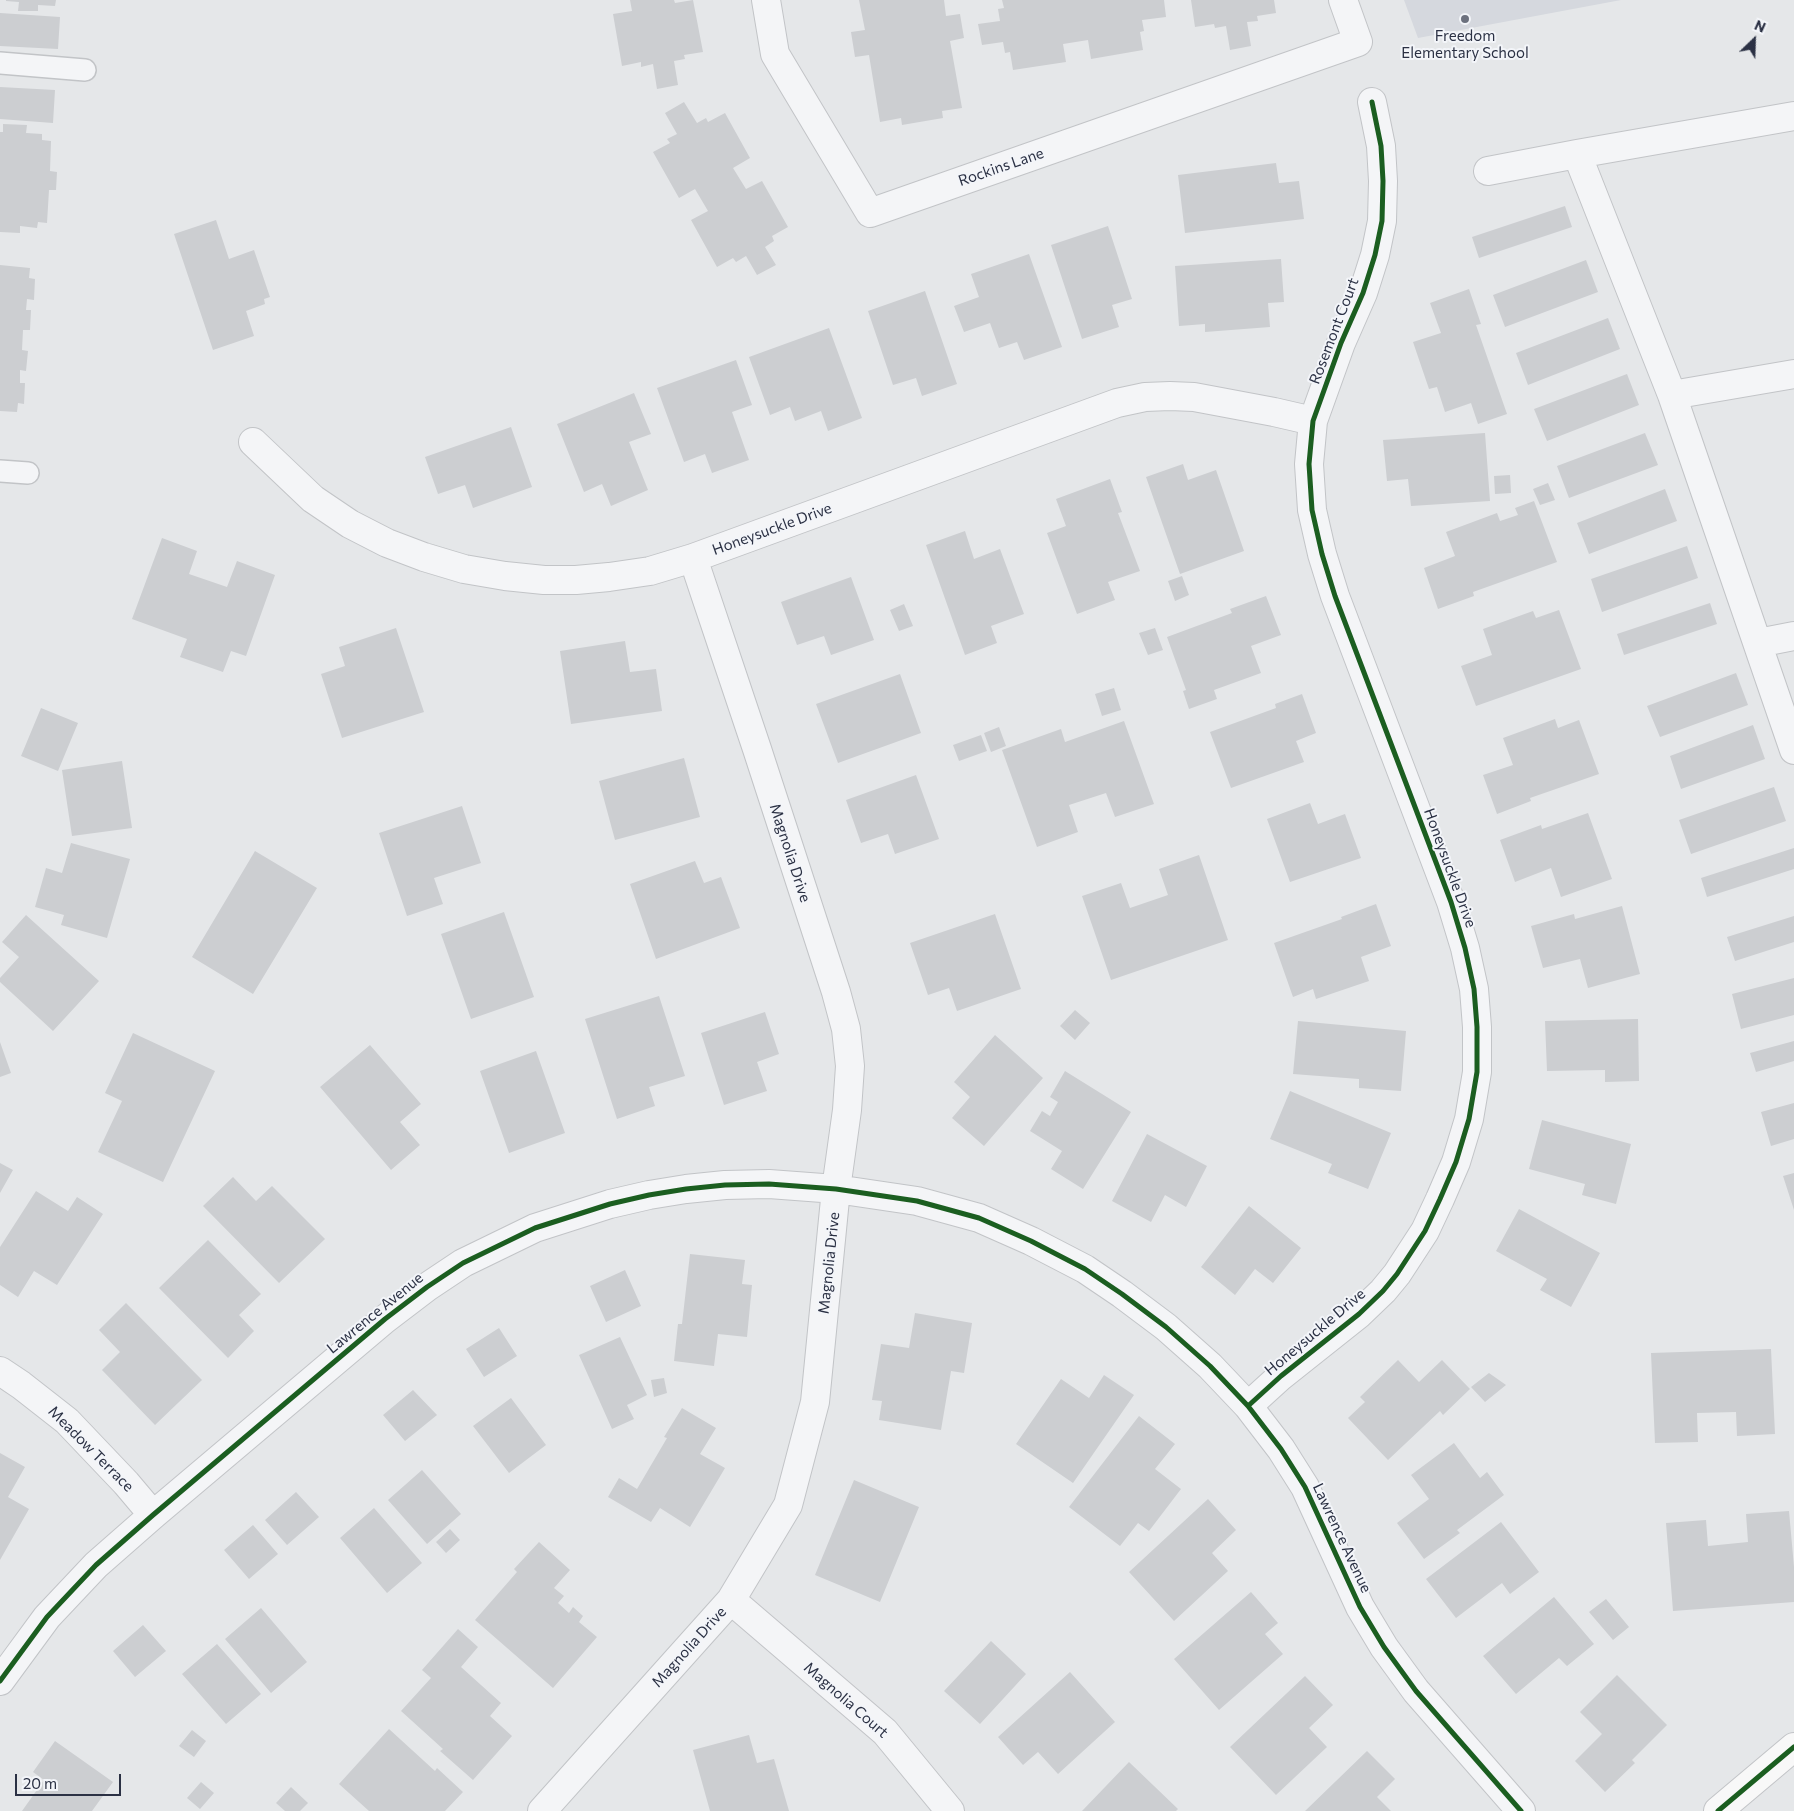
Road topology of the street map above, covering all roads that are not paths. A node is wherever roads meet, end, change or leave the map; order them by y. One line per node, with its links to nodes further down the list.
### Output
1 (766, 0): 2 (street, Rockins Lane)
2 (1343, 0)
3 (0, 63): 4 (lane)
4 (85, 70)
5 (1372, 102): 11 (street, Rosemont Court)
6 (1794, 116): 7 (street)
7 (1577, 154): 8 (street); 10 (street)
8 (1488, 171)
9 (1794, 374): 10 (street)
10 (1672, 394): 18 (street)
11 (1313, 421): 15 (street, Honeysuckle Drive); 16 (street, Rosemont Court)
12 (253, 442): 15 (street, Honeysuckle Drive)
13 (0, 471): 14 (lane)
14 (28, 474)
15 (693, 558): 20 (street, Magnolia Drive)
16 (1335, 596): 22 (street, Honeysuckle Drive)
17 (1794, 636): 18 (street)
18 (1758, 643): 19 (street)
19 (1794, 750)
20 (836, 1189): 22 (street, Lawrence Avenue); 23 (street, Lawrence Avenue); 24 (street, Magnolia Drive)
21 (0, 1371): 23 (street, Meadow Terrace)
22 (1248, 1406): 29 (street, Lawrence Avenue)
23 (153, 1515): 25 (street, Lawrence Avenue)
24 (730, 1600): 27 (street, Magnolia Drive); 28 (street, Magnolia Court)
25 (0, 1681)
26 (1794, 1747): 30 (main road)
27 (542, 1811)
28 (950, 1811)
29 (1521, 1811)
30 (1718, 1811)

